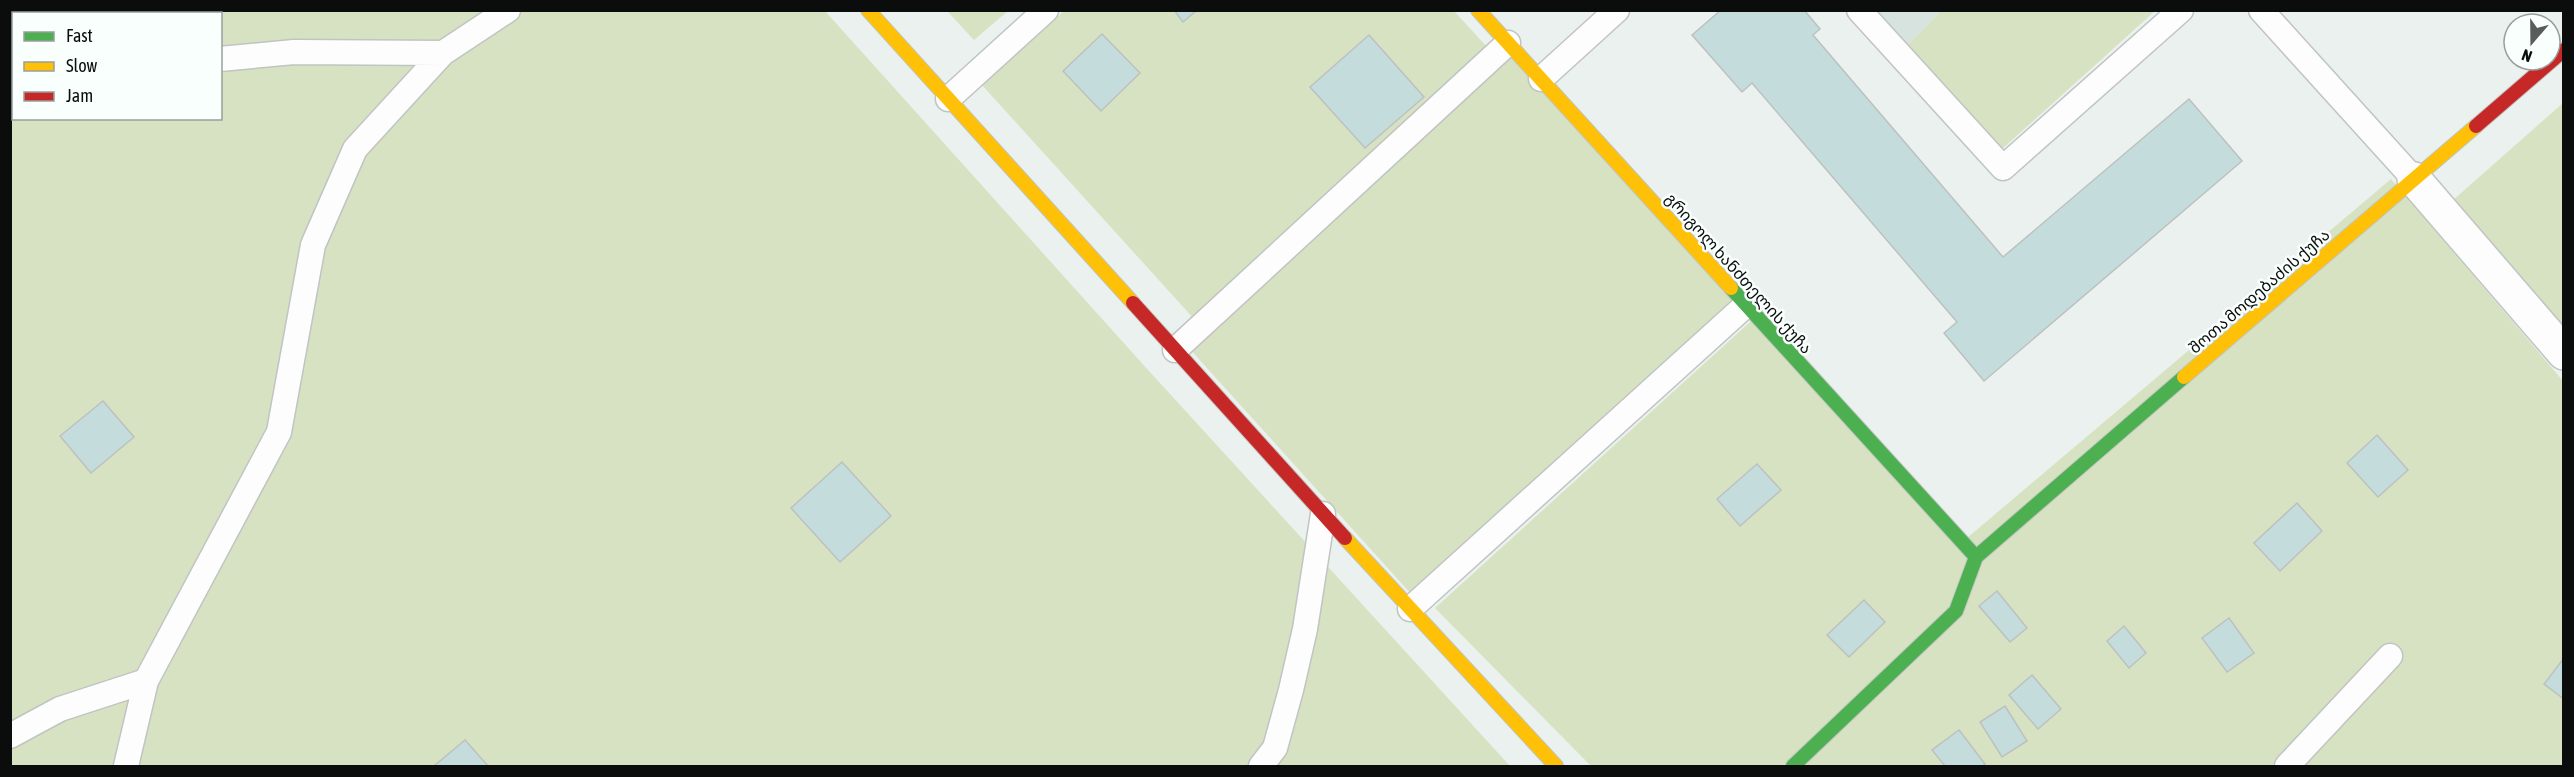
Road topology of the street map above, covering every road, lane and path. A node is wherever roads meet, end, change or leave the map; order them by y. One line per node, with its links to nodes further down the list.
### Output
1 (508, 10): 11 (lane)
2 (868, 10): 14 (street)
3 (1046, 10): 14 (lane)
4 (1478, 10): 9 (street, გრიგოლ ხანძთელის ქუჩა)
5 (1617, 10): 13 (lane)
6 (1859, 10): 7 (lane)
7 (2181, 10)
8 (2261, 10): 15 (lane)
9 (1508, 43): 13 (street, გრიგოლ ხანძთელის ქუჩა); 17 (lane)
10 (2564, 50): 15 (street, შოთა მოდებაძის ქუჩა)
11 (443, 53): 12 (lane); 23 (lane)
12 (222, 59)
13 (1540, 79): 16 (street, გრიგოლ ხანძთელის ქუჩა)
14 (948, 99): 17 (street)
15 (2414, 178): 18 (street); 20 (street, შოთა მოდებაძის ქუჩა)
16 (1746, 305): 20 (street, გრიგოლ ხანძთელის ქუჩა); 21 (lane)
17 (1175, 350): 19 (street)
18 (2564, 353)
19 (1323, 514): 21 (street); 26 (lane)
20 (1976, 557): 28 (street)
21 (1410, 609): 27 (street)
22 (2390, 657): 29 (lane)
23 (146, 681): 24 (lane); 25 (lane)
24 (10, 736)
25 (126, 766)
26 (1261, 766)
27 (1556, 766)
28 (1793, 766)
29 (2287, 766)

